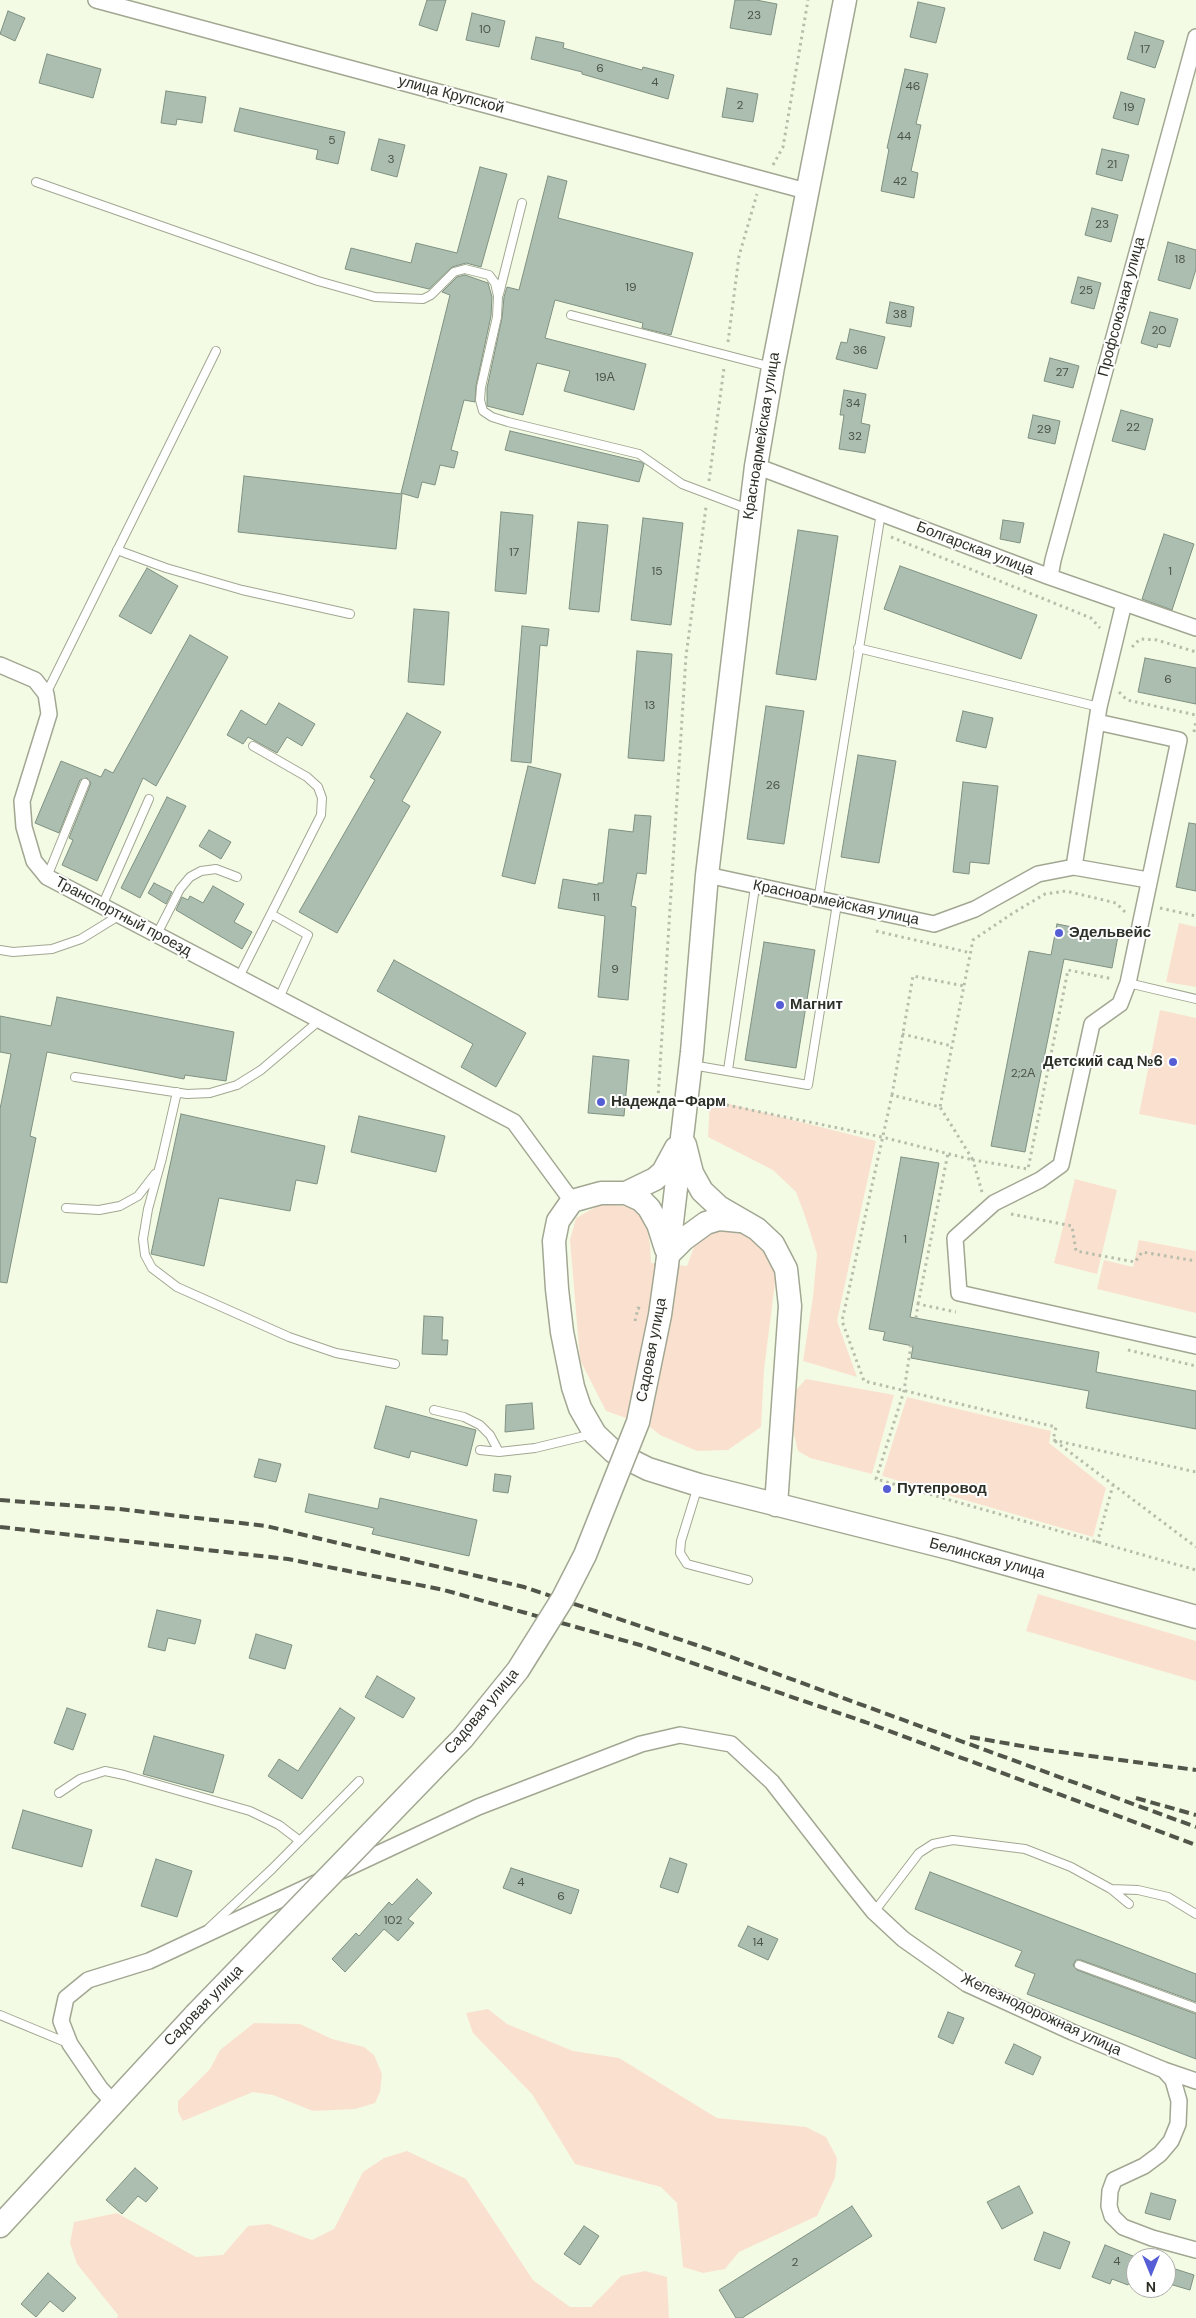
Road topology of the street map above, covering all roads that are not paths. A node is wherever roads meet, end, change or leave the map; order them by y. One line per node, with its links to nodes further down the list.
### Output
1 (96, 0): 5 (street, улица Крупской)
2 (845, 0): 5 (main road, Красноармейская улица)
3 (1196, 37): 15 (street, Профсоюзная улица)
4 (36, 182): 7 (lane)
5 (806, 191): 10 (main road, Красноармейская улица)
6 (522, 203): 7 (lane)
7 (498, 296): 12 (lane)
8 (571, 315): 10 (lane)
9 (216, 351): 14 (lane)
10 (772, 367): 11 (main road, Красноармейская улица)
11 (756, 466): 12 (main road, Красноармейская улица); 13 (street, Болгарская улица)
12 (750, 509): 27 (main road, Красноармейская улица)
13 (881, 512): 15 (street, Болгарская улица); 19 (lane)
14 (117, 550): 17 (lane); 21 (lane)
15 (1050, 578): 16 (street, Болгарская улица)
16 (1124, 603): 18 (street, Болгарская улица); 22 (street)
17 (350, 614)
18 (1196, 628)
19 (858, 648): 22 (lane); 32 (lane)
20 (0, 665): 21 (street)
21 (46, 694): 28 (street, Транспортный проезд)
22 (1098, 715): 26 (street); 30 (street)
23 (253, 746): 35 (lane)
24 (84, 783): 28 (lane)
25 (149, 799): 34 (lane)
26 (1074, 867): 30 (street, Красноармейская улица); 33 (street, Красноармейская улица)
27 (708, 876): 31 (street, Красноармейская улица); 44 (main road, Красноармейская улица)
28 (47, 877): 34 (street, Транспортный проезд)
29 (237, 877): 37 (lane)
30 (1148, 880): 40 (street)
31 (755, 887): 32 (street, Красноармейская улица); 45 (lane)
32 (818, 901): 33 (street, Красноармейская улица)
33 (837, 904): 45 (lane)
34 (102, 906): 36 (street, Транспортный проезд)
35 (271, 914): 39 (lane); 42 (lane)
36 (120, 916): 37 (street, Транспортный проезд); 38 (lane)
37 (157, 934): 39 (street, Транспортный проезд)
38 (0, 950)
39 (239, 977): 42 (street, Транспортный проезд)
40 (1128, 982): 41 (lane); 55 (street)
41 (1196, 999)
42 (283, 1000): 43 (street, Транспортный проезд)
43 (320, 1020): 47 (lane); 51 (street, Транспортный проезд)
44 (691, 1058): 45 (lane); 48 (main road, Садовая улица)
45 (728, 1070)
46 (75, 1077): 47 (lane)
47 (176, 1092): 49 (lane)
48 (682, 1129): 50 (main road); 53 (main road); 54 (main road, Садовая улица)
49 (162, 1158): 52 (lane); 56 (lane)
50 (626, 1193): 51 (main road); 54 (main road)
51 (572, 1201): 58 (main road, Белинская улица)
52 (66, 1208)
53 (744, 1222): 54 (main road); 62 (main road)
54 (667, 1260): 79 (main road, Садовая улица, bridge)
55 (1196, 1346)
56 (395, 1364)
57 (434, 1410): 60 (lane)
58 (596, 1434): 60 (lane); 61 (main road, Белинская улица)
59 (480, 1450): 60 (lane)
60 (499, 1452)
61 (698, 1485): 62 (main road, Белинская улица); 63 (lane)
62 (776, 1505): 64 (main road, Белинская улица)
63 (748, 1580)
64 (1196, 1617)
65 (360, 1781): 67 (lane)
66 (59, 1793): 67 (lane)
67 (300, 1841): 72 (lane)
68 (1111, 1889): 69 (lane); 70 (lane); 71 (lane)
69 (1129, 1904)
70 (874, 1912): 72 (street, Железнодорожная улица); 77 (street, Железнодорожная улица)
71 (1196, 1914)
72 (200, 1936): 76 (street, Железнодорожная улица)
73 (1079, 1965): 74 (lane)
74 (1196, 2008)
75 (0, 2015): 76 (lane)
76 (70, 2044): 79 (street, Железнодорожная улица)
77 (1164, 2070): 78 (street, Железнодорожная улица); 81 (street)
78 (1196, 2081)
79 (113, 2102): 80 (main road, Садовая улица)
80 (0, 2226)
81 (1196, 2250)

